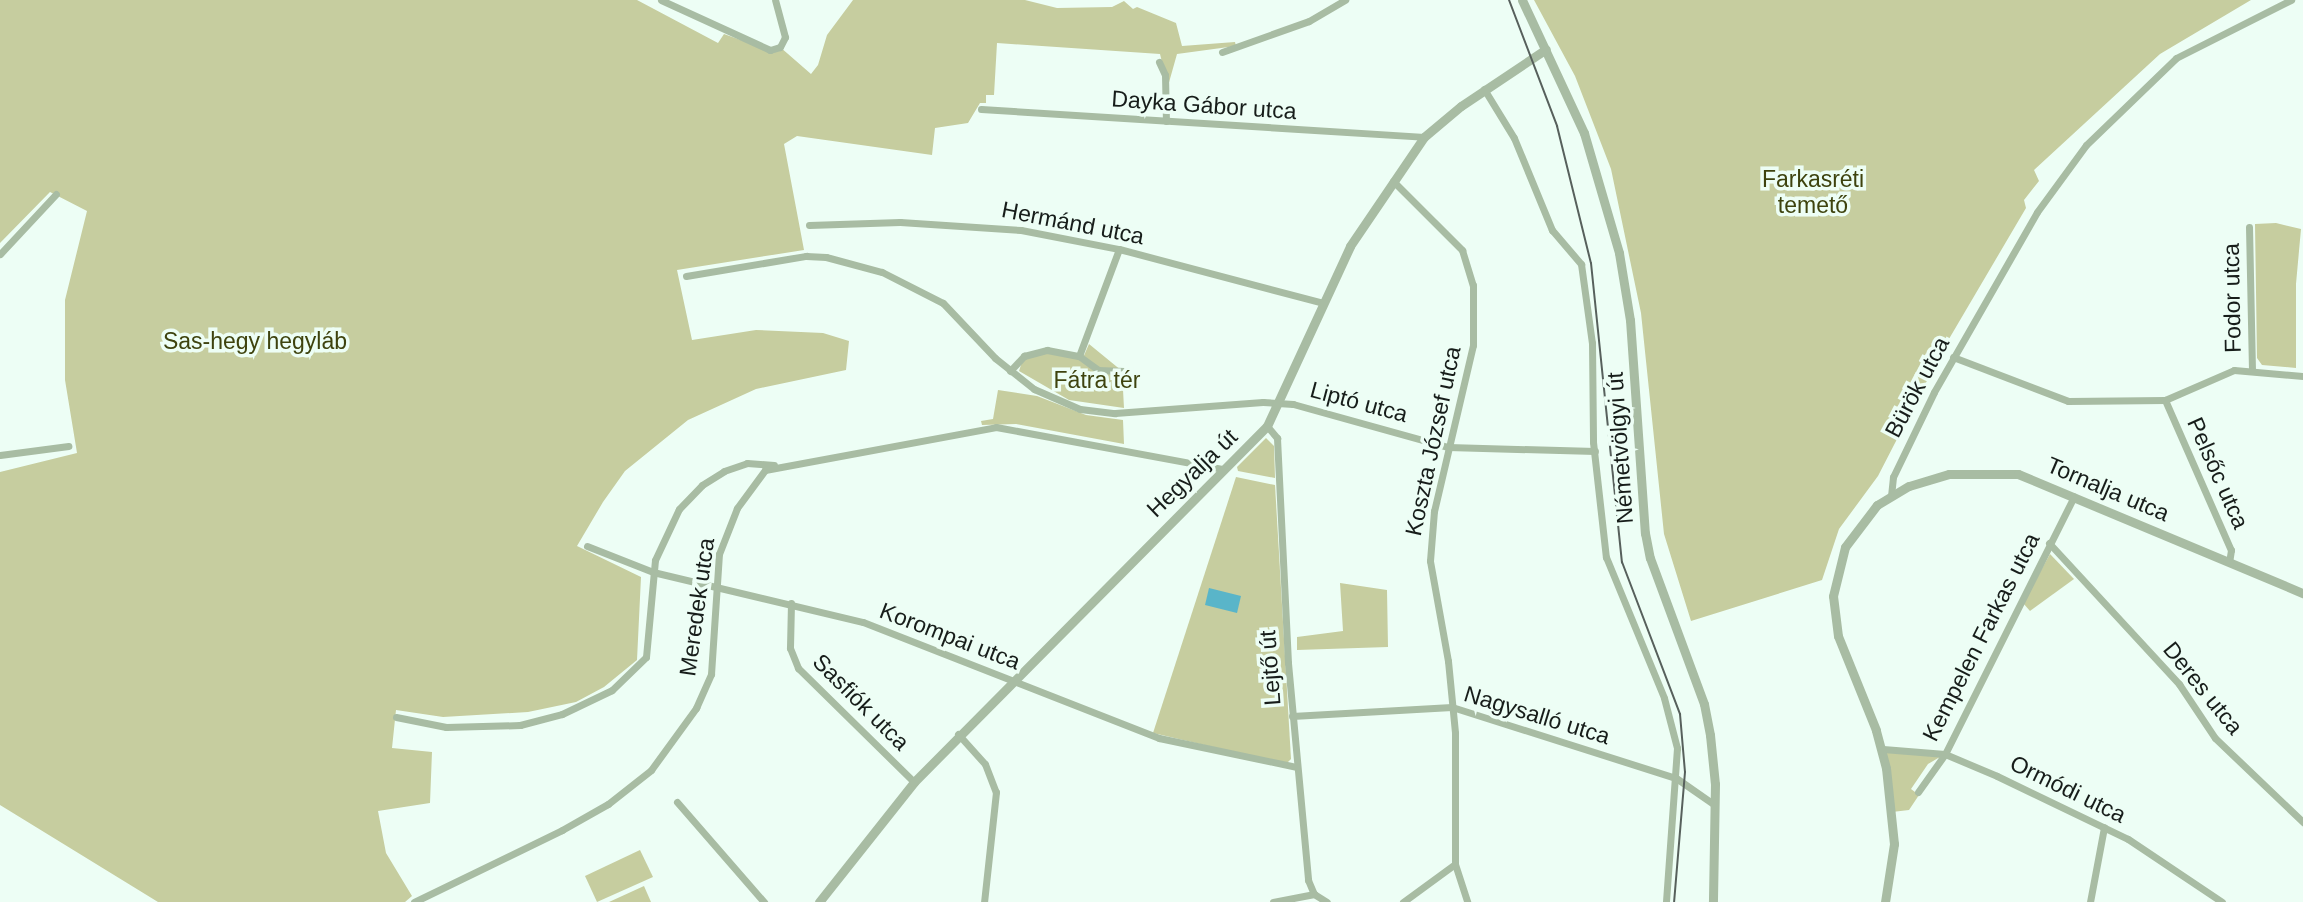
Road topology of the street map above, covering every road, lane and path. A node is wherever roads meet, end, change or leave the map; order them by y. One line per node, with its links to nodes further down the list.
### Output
1 (661, 0): 2 (street)
2 (775, 0)
3 (1345, 0): 7 (street)
4 (1522, 0): 6 (street, Németvölgyi út)
5 (2291, 0): 22 (street, Bürök utca)
6 (1546, 49): 9 (street, Hegyalja út); 57 (street, Németvölgyi út)
7 (1222, 51)
8 (1159, 62): 11 (street)
9 (1484, 89): 12 (street, Hegyalja út); 32 (street, Németvölgyi út)
10 (981, 109): 11 (street, Dayka Gábor utca)
11 (1166, 121): 12 (street, Dayka Gábor utca)
12 (1424, 137): 13 (street, Hegyalja út)
13 (1394, 181): 20 (street, Hegyalja út); 31 (street, Koszta József utca)
14 (56, 194): 18 (street)
15 (809, 225): 17 (street, Hermánd utca)
16 (2249, 227): 23 (street, Fodor utca)
17 (1119, 249): 20 (street, Hermánd utca); 21 (street)
18 (0, 254)
19 (686, 276): 24 (street, Liptó utca)
20 (1324, 303): 28 (street, Hegyalja út)
21 (1079, 356): 24 (street); 25 (street)
22 (1953, 357): 27 (street); 36 (street, Bürök utca)
23 (2252, 369): 26 (street); 27 (street)
24 (1010, 371): 28 (street, Liptó utca)
25 (1124, 371)
26 (2303, 376)
27 (2165, 400): 40 (street, Pelsőc utca)
28 (1280, 403): 29 (street, Hegyalja út); 31 (street, Liptó utca)
29 (1266, 426): 35 (street, Hegyalja út); 48 (street, Lejtő út)
30 (68, 446): 33 (street)
31 (1448, 447): 32 (street, Liptó utca); 46 (street, Koszta József utca)
32 (1595, 450): 53 (street, Németvölgyi út)
33 (0, 455)
34 (775, 465): 35 (street); 41 (street); 42 (street, Meredek utca)
35 (1222, 470): 45 (street, Hegyalja út)
36 (1891, 496): 37 (street, Tornalja utca); 50 (street)
37 (2074, 496): 38 (street, Kempelen Farkas utca); 40 (street, Tornalja utca)
38 (2049, 543): 51 (street, Kempelen Farkas utca); 58 (street, Deres utca)
39 (587, 545): 41 (street, Korompai utca)
40 (2229, 562): 43 (street, Tornalja utca)
41 (653, 572): 42 (street, Korompai utca); 47 (street)
42 (714, 586): 44 (street, Korompai utca); 62 (street, Meredek utca)
43 (2303, 593)
44 (791, 603): 45 (street, Korompai utca); 54 (street, Sasfiók utca)
45 (1010, 680): 49 (street, Hegyalja út); 52 (street, Korompai utca)
46 (1452, 707): 48 (street, Nagysalló utca); 53 (street, Nagysalló utca); 60 (street, Koszta József utca)
47 (396, 716)
48 (1292, 716): 52 (street, Lejtő út)
49 (958, 734): 54 (street, Hegyalja út); 65 (street)
50 (1883, 749): 51 (street, Ormódi utca); 72 (street)
51 (1945, 754): 55 (street, Kempelen Farkas utca); 59 (street, Ormódi utca)
52 (1297, 768): 61 (street, Lejtő út)
53 (1676, 778): 57 (street, Nagysalló utca); 70 (street, Németvölgyi út)
54 (914, 782): 64 (street, Hegyalja út)
55 (1918, 792)
56 (677, 802): 63 (street)
57 (1715, 805): 71 (street, Németvölgyi út)
58 (2303, 822)
59 (2104, 827): 73 (street); 74 (street, Ormódi utca)
60 (1455, 864): 68 (street); 69 (street, Koszta József utca)
61 (1314, 894): 66 (street); 67 (street)
62 (414, 902)
63 (764, 902)
64 (820, 902)
65 (984, 902)
66 (1273, 902)
67 (1327, 902)
68 (1403, 902)
69 (1467, 902)
70 (1666, 902)
71 (1713, 902)
72 (1885, 902)
73 (2090, 902)
74 (2222, 902)

